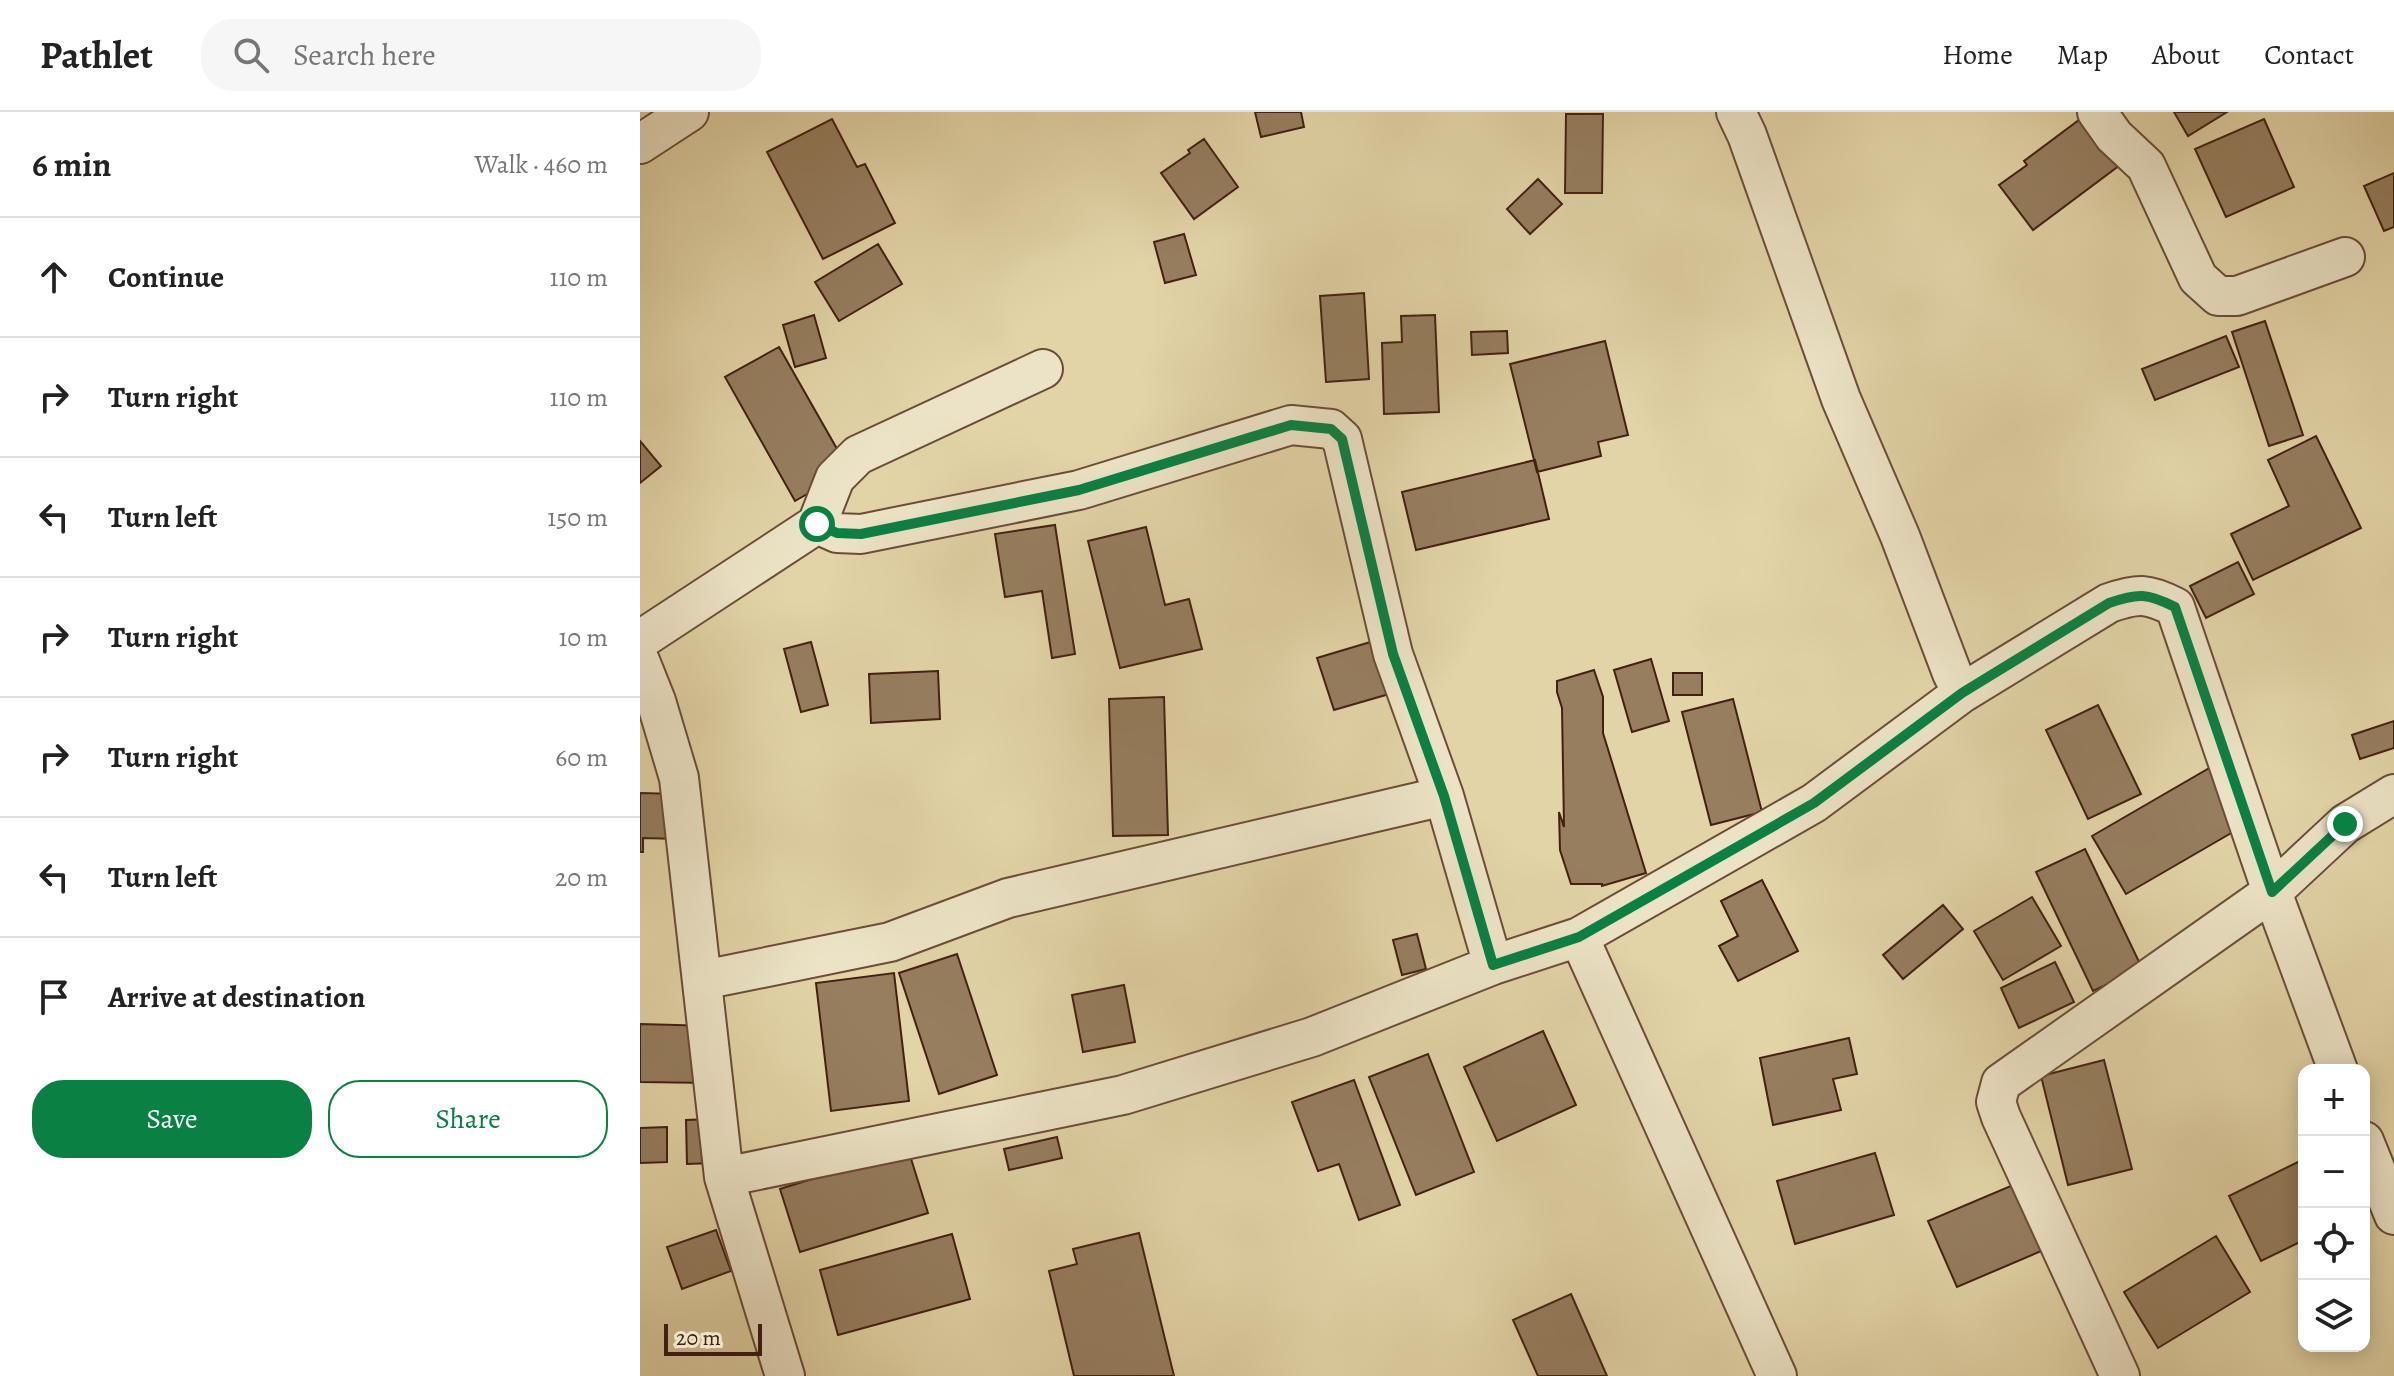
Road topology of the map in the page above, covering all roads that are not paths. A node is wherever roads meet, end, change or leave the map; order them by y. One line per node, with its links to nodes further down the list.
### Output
1 (689, 112): 4 (street)
2 (1736, 112): 10 (street)
3 (2097, 112): 5 (street)
4 (640, 144)
5 (2345, 257)
6 (1043, 369): 7 (street)
7 (817, 524): 8 (street); 12 (street)
8 (640, 640)
9 (640, 661): 16 (street)
10 (1962, 693): 13 (street); 14 (street)
11 (2394, 794): 13 (street)
12 (1444, 796): 15 (street); 16 (street)
13 (2272, 892): 17 (street); 23 (street)
14 (1579, 937): 15 (street); 22 (street)
15 (1493, 965): 19 (street)
16 (703, 980): 19 (street)
17 (2336, 1064)
18 (2370, 1156): 20 (street)
19 (724, 1177): 21 (street)
20 (2394, 1215)
21 (785, 1376)
22 (1777, 1376)
23 (2120, 1376)

